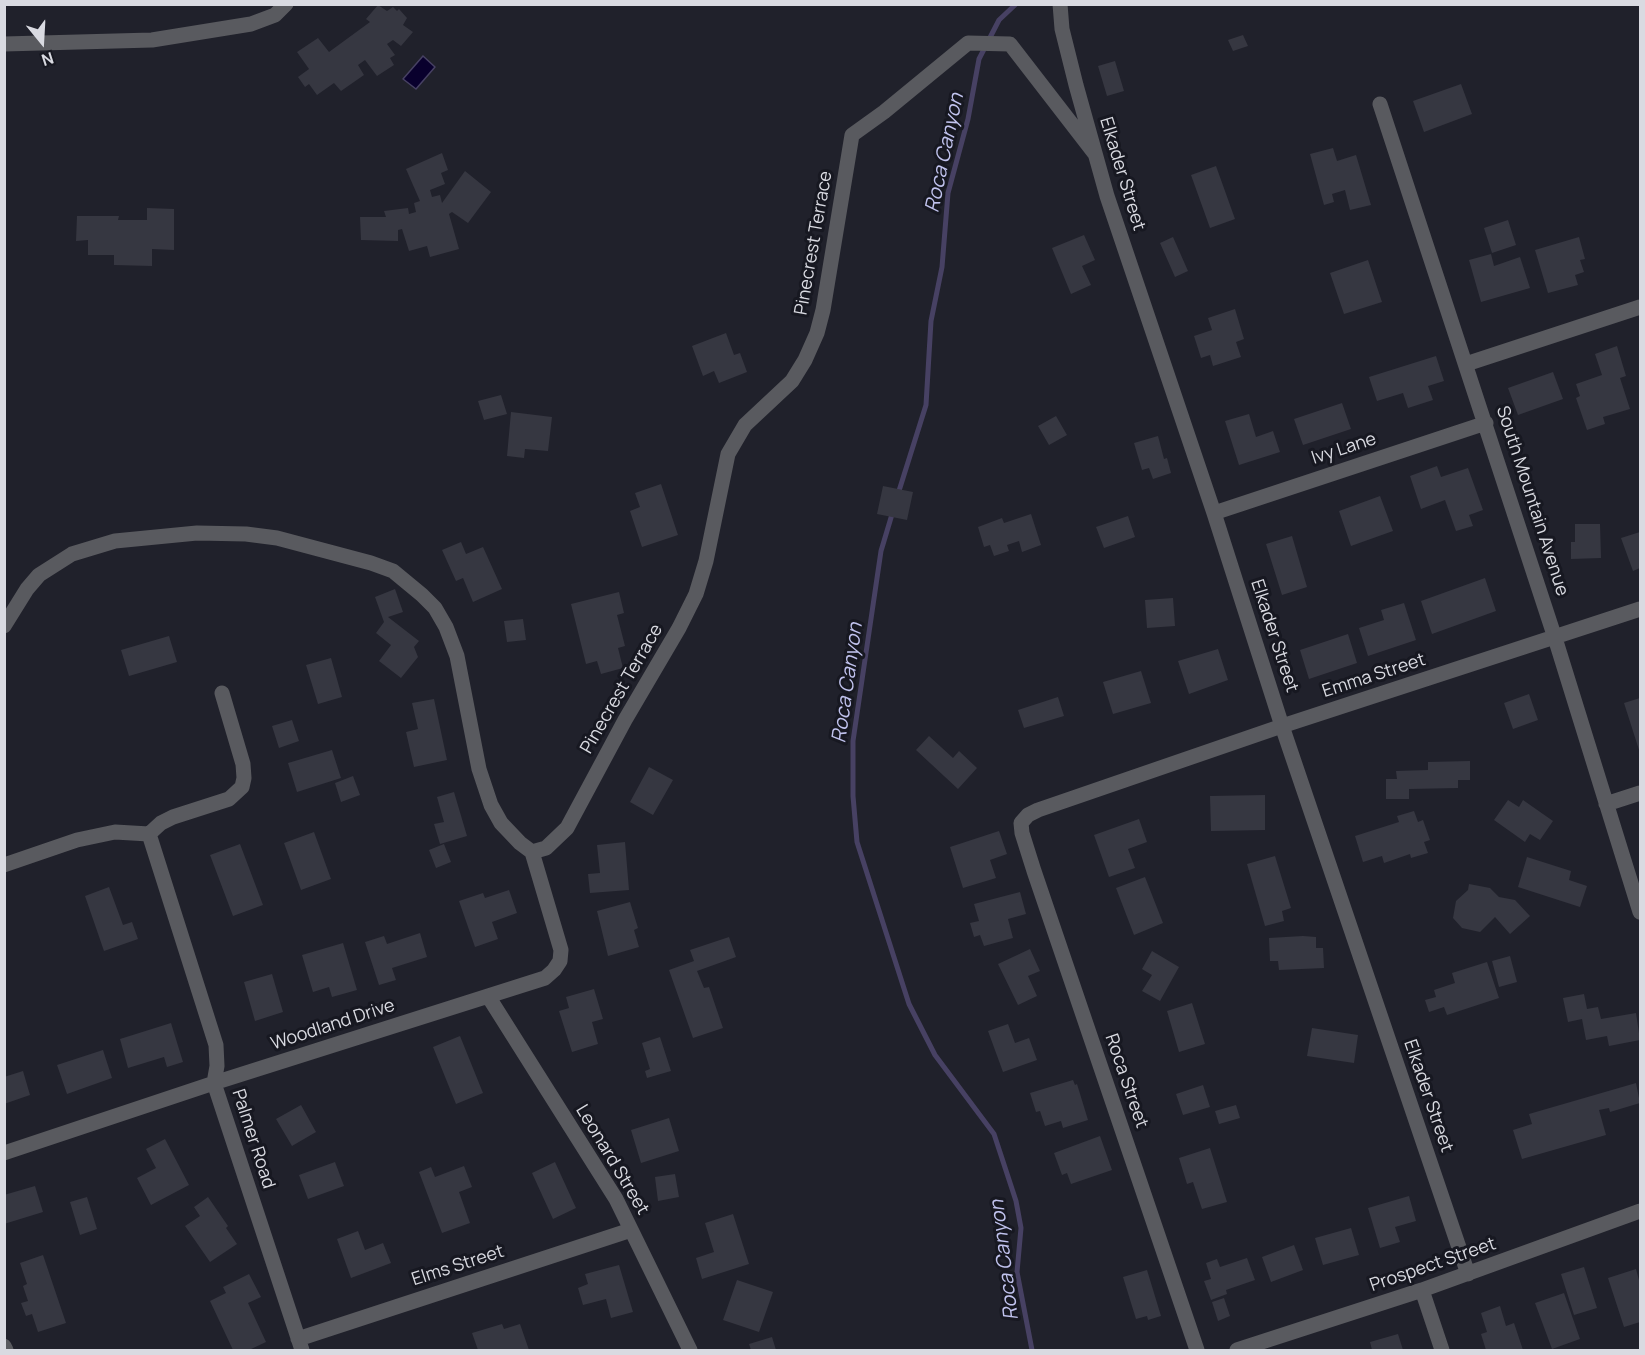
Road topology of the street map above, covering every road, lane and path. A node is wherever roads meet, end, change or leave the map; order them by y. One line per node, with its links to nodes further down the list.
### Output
1 (286, 4): 3 (street)
2 (1060, 4): 5 (street, Elkader Street)
3 (4, 44)
4 (1380, 104): 7 (street, South Mountain Avenue)
5 (1095, 154): 9 (street, Elkader Street); 19 (street, Pinecrest Terrace)
6 (1641, 308): 7 (street)
7 (1466, 364): 8 (street, South Mountain Avenue)
8 (1486, 423): 9 (street, Ivy Lane); 12 (street, South Mountain Avenue)
9 (1214, 513): 14 (street, Elkader Street)
10 (1641, 609): 12 (street, Emma Street)
11 (4, 626): 19 (street)
12 (1555, 638): 14 (street, Emma Street); 16 (street, South Mountain Avenue)
13 (222, 693): 18 (street)
14 (1282, 726): 17 (street, Emma Street); 27 (street, Elkader Street)
15 (1641, 793): 16 (street)
16 (1606, 804): 21 (street, South Mountain Avenue)
17 (1021, 823): 31 (street, Roca Street)
18 (149, 834): 20 (street); 23 (street, Palmer Road)
19 (532, 852): 22 (street, Woodland Drive)
20 (4, 865)
21 (1641, 912)
22 (488, 996): 23 (street, Woodland Drive); 26 (street, Leonard Street)
23 (214, 1083): 24 (street, Woodland Drive); 29 (street, Palmer Road)
24 (4, 1153)
25 (1641, 1211): 27 (street, Prospect Street)
26 (631, 1230): 29 (street, Elms Street); 30 (street, Leonard Street)
27 (1468, 1274): 28 (street, Prospect Street)
28 (1422, 1290): 32 (street, Prospect Street); 33 (street)
29 (300, 1345)
30 (690, 1350)
31 (1197, 1350)
32 (1237, 1350)
33 (1442, 1350)

